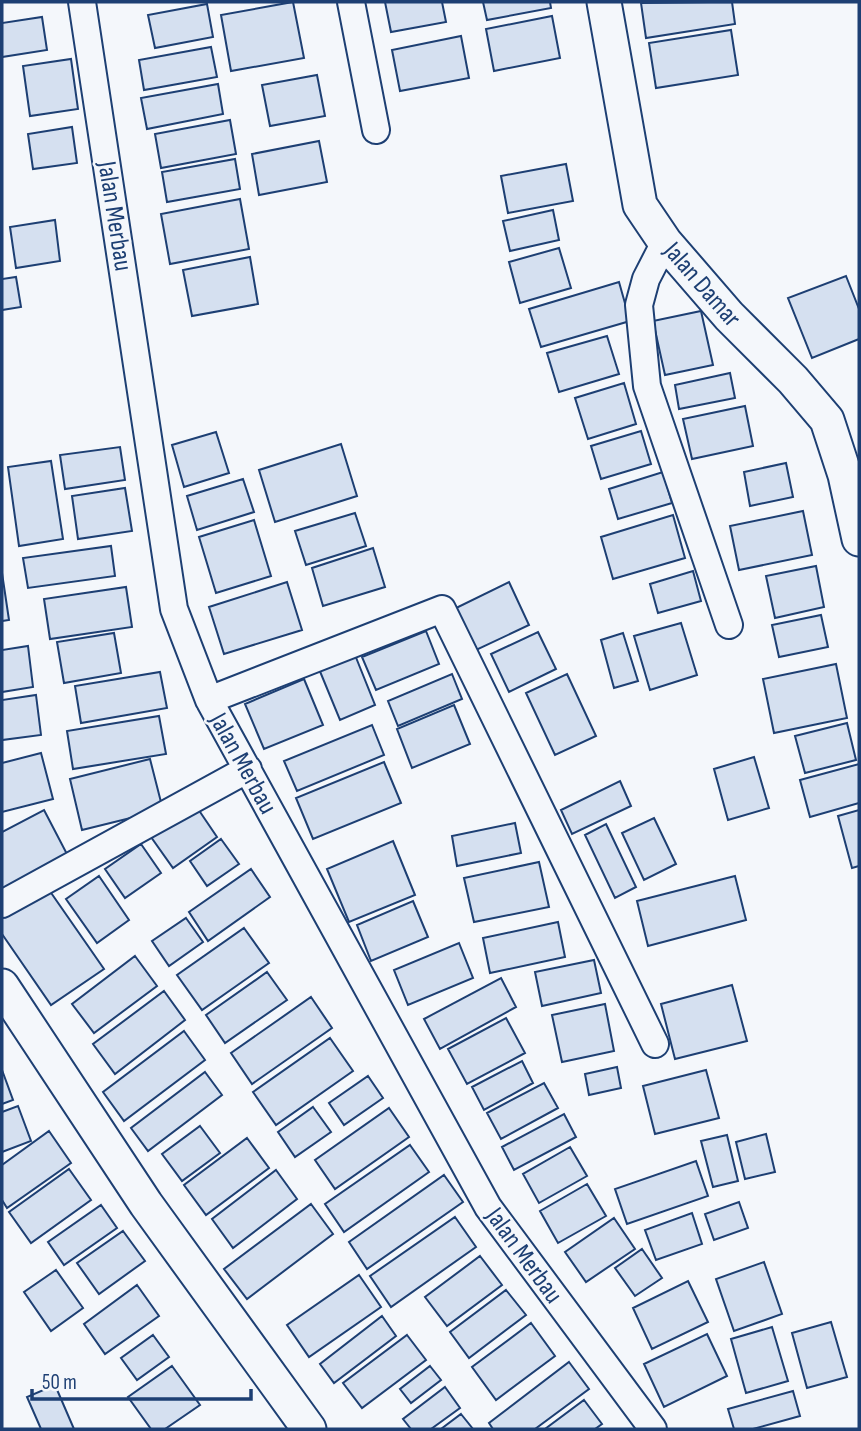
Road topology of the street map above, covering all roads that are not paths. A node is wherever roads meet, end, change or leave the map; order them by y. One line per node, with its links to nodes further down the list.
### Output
1 (82, 2): 8 (street, Jalan Merbau)
2 (351, 2): 4 (street)
3 (604, 2): 5 (street, Jalan Damar)
4 (376, 130)
5 (665, 242): 6 (street, Jalan Damar); 7 (street)
6 (859, 539)
7 (729, 625)
8 (209, 700): 9 (street, Jalan Merbau); 12 (street)
9 (248, 769): 10 (street); 14 (street, Jalan Merbau)
10 (2, 904)
11 (2, 986): 13 (street)
12 (655, 1044)
13 (309, 1429)
14 (653, 1429)

